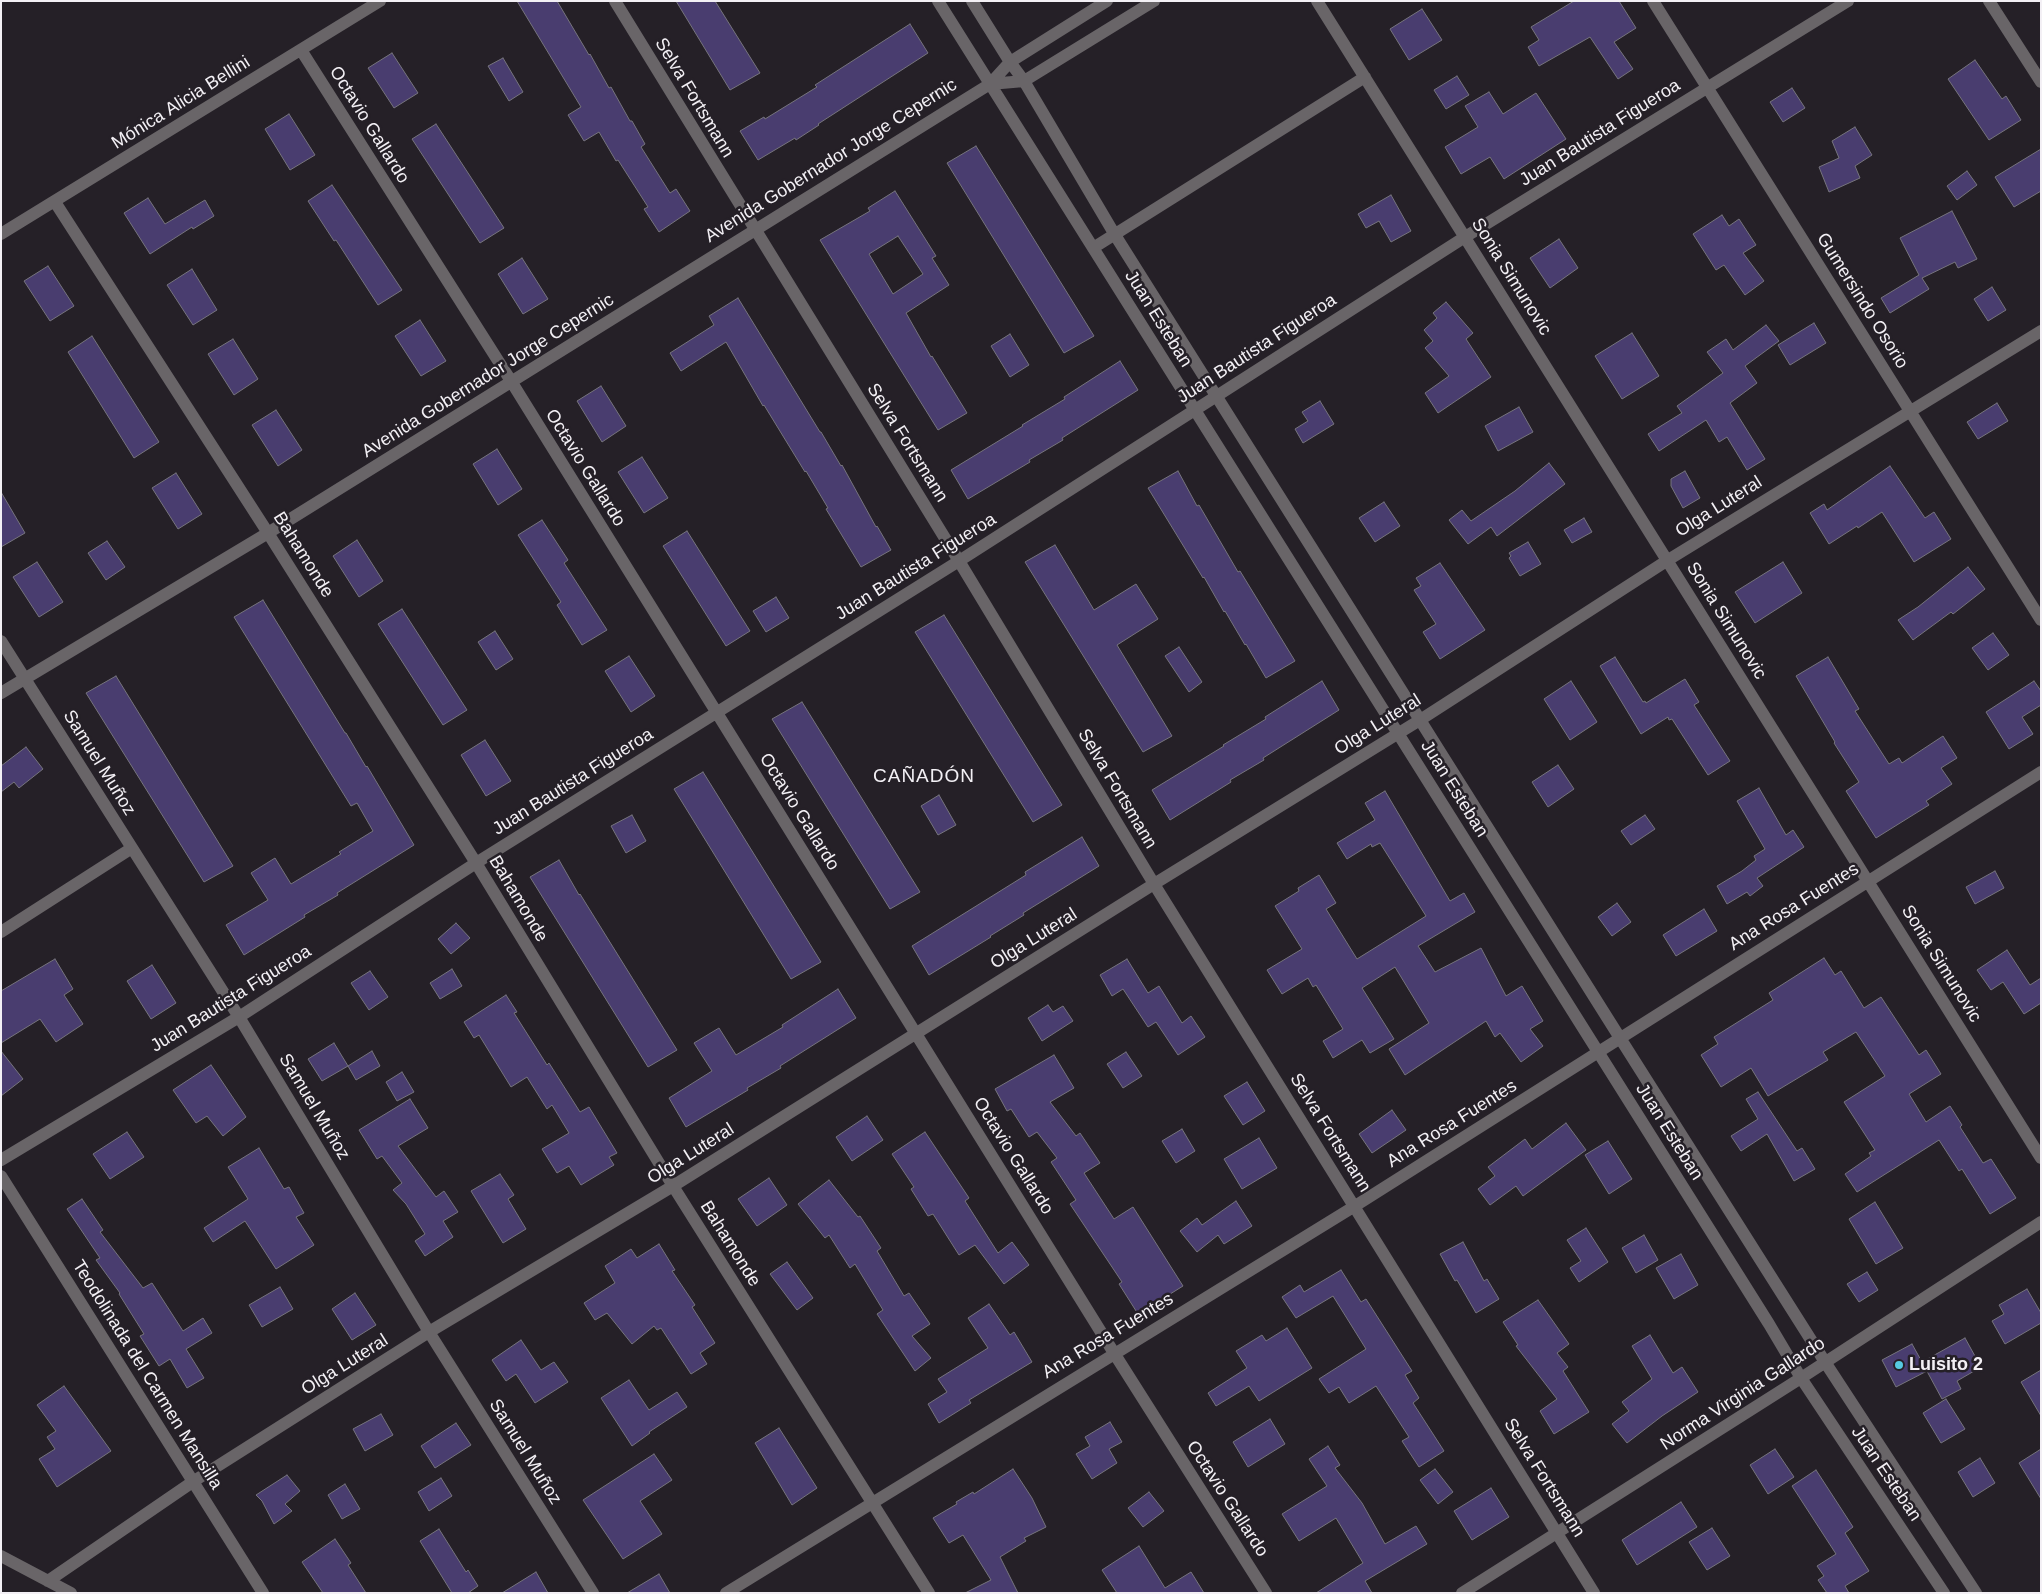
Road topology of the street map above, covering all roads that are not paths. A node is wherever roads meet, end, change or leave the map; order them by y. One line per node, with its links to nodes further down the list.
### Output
1 (380, 1): 11 (street, Mónica Alicia Bellini)
2 (615, 1): 19 (street, Selva Fortsmann)
3 (938, 1): 16 (street, Juan Esteban)
4 (972, 1): 12 (street, Juan Esteban)
5 (1107, 1): 12 (street, Avenida Gobernador Jorge Cepernic)
6 (1154, 1): 14 (street, Avenida Gobernador Jorge Cepernic)
7 (1317, 1): 13 (street, Sonia Simunovic)
8 (1653, 1): 17 (street, Gumersindo Osorio)
9 (1848, 1): 17 (street, Juan Bautista Figueroa)
10 (1989, 1): 15 (street)
11 (301, 50): 18 (street, Mónica Alicia Bellini); 25 (street, Octavio Gallardo)
12 (1010, 62): 14 (street, Juan Esteban); 16 (street, Avenida Gobernador Jorge Cepernic)
13 (1365, 77): 21 (street); 22 (street, Sonia Simunovic)
14 (1024, 81): 16 (street, Avenida Gobernador Jorge Cepernic); 21 (street, Juan Esteban)
15 (2041, 82)
16 (990, 84): 19 (street, Avenida Gobernador Jorge Cepernic); 23 (street, Juan Esteban)
17 (1708, 87): 22 (street, Juan Bautista Figueroa); 28 (street, Gumersindo Osorio)
18 (54, 202): 20 (street, Mónica Alicia Bellini); 29 (street, Bahamonde)
19 (754, 230): 25 (street, Avenida Gobernador Jorge Cepernic); 31 (street, Selva Fortsmann)
20 (1, 234)
21 (1115, 234): 23 (street); 26 (street, Juan Esteban)
22 (1465, 237): 26 (street, Juan Bautista Figueroa); 30 (street, Sonia Simunovic)
23 (1093, 248): 27 (street, Juan Esteban)
24 (2041, 331): 28 (street, Olga Luteral)
25 (511, 381): 29 (street, Avenida Gobernador Jorge Cepernic); 36 (street, Octavio Gallardo)
26 (1217, 396): 27 (street, Juan Bautista Figueroa); 37 (street, Juan Esteban)
27 (1195, 410): 31 (street, Juan Bautista Figueroa); 38 (street, Juan Esteban)
28 (1910, 411): 30 (street, Olga Luteral); 32 (street, Gumersindo Osorio)
29 (268, 534): 34 (street, Avenida Gobernador Jorge Cepernic); 41 (street, Bahamonde)
30 (1668, 560): 37 (street, Olga Luteral); 42 (street, Sonia Simunovic)
31 (959, 561): 36 (street, Juan Bautista Figueroa); 43 (street, Selva Fortsmann)
32 (2041, 620)
33 (1, 641): 34 (street, Samuel Muñoz)
34 (24, 678): 35 (street, Avenida Gobernador Jorge Cepernic); 40 (street, Samuel Muñoz)
35 (1, 692)
36 (717, 713): 41 (street, Juan Bautista Figueroa); 46 (street, Octavio Gallardo)
37 (1420, 720): 38 (street, Olga Luteral); 47 (street, Juan Esteban)
38 (1398, 733): 43 (street, Olga Luteral); 48 (street, Juan Esteban)
39 (2041, 772): 42 (street, Ana Rosa Fuentes)
40 (132, 848): 44 (street); 45 (street, Samuel Muñoz)
41 (476, 863): 45 (street, Juan Bautista Figueroa); 52 (street, Bahamonde)
42 (1868, 881): 47 (street, Ana Rosa Fuentes); 49 (street, Sonia Simunovic)
43 (1154, 884): 46 (street, Olga Luteral); 53 (street, Selva Fortsmann)
44 (1, 932)
45 (239, 1016): 50 (street, Juan Bautista Figueroa); 55 (street, Samuel Muñoz)
46 (917, 1034): 52 (street, Olga Luteral); 56 (street, Octavio Gallardo)
47 (1620, 1038): 48 (street, Ana Rosa Fuentes); 57 (street, Juan Esteban)
48 (1598, 1052): 53 (street, Ana Rosa Fuentes); 58 (street, Juan Esteban)
49 (2041, 1158)
50 (1, 1160)
51 (1, 1176): 59 (street, Teodolinada del Carmen Mansilla)
52 (673, 1186): 55 (street, Olga Luteral); 60 (street, Bahamonde)
53 (1355, 1206): 56 (street, Ana Rosa Fuentes); 61 (street, Selva Fortsmann)
54 (2041, 1222): 57 (street, Norma Virginia Gallardo)
55 (429, 1332): 59 (street, Olga Luteral); 66 (street, Samuel Muñoz)
56 (1114, 1353): 60 (street, Ana Rosa Fuentes); 69 (street, Octavio Gallardo)
57 (1825, 1362): 58 (street, Norma Virginia Gallardo); 73 (street, Juan Esteban)
58 (1801, 1378): 61 (street, Norma Virginia Gallardo); 72 (street, Juan Esteban)
59 (194, 1481): 63 (street, Olga Luteral); 65 (street, Teodolinada del Carmen Mansilla)
60 (872, 1502): 67 (street, Ana Rosa Fuentes); 68 (street, Bahamonde)
61 (1558, 1533): 70 (street, Norma Virginia Gallardo); 71 (street, Selva Fortsmann)
62 (1, 1556): 63 (street)
63 (48, 1581): 64 (street)
64 (72, 1593)
65 (264, 1593)
66 (593, 1593)
67 (726, 1593)
68 (929, 1593)
69 (1266, 1593)
70 (1462, 1593)
71 (1594, 1593)
72 (1944, 1593)
73 (1976, 1593)

